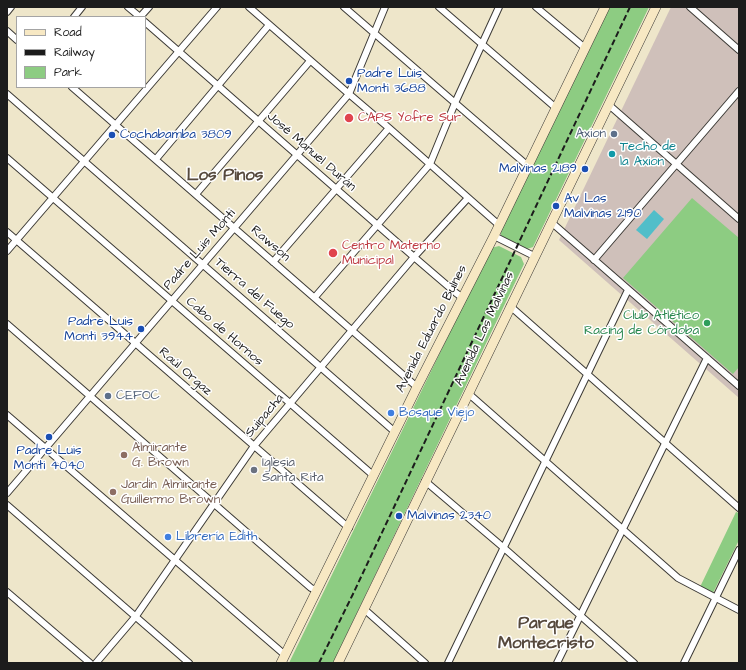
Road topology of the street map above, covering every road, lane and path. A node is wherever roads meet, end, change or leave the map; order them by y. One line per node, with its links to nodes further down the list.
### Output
1 (82, 7): 14 (street)
2 (128, 7): 15 (street)
3 (149, 7): 16 (street)
4 (217, 7): 25 (street)
5 (249, 7): 18 (street)
6 (344, 7): 20 (street)
7 (385, 7): 20 (street, Padre Luis Monti)
8 (439, 7): 22 (street)
9 (500, 7): 22 (street)
10 (536, 7): 23 (street)
11 (605, 7): 23 (main road, Avenida Eduardo Bulnes)
12 (656, 7): 33 (main road, Avenida Las Malvinas)
13 (690, 7): 24 (street)
14 (75, 16)
15 (139, 16)
16 (141, 16)
17 (146, 23): 25 (street, José Manuel Durán)
18 (269, 25): 26 (street); 27 (street)
19 (7, 31): 21 (street)
20 (374, 33): 31 (street, Padre Luis Monti); 32 (street)
21 (16, 39)
22 (482, 44): 32 (street); 34 (street)
23 (585, 48): 34 (main road, Avenida Eduardo Bulnes)
24 (739, 50)
25 (180, 52): 27 (street, José Manuel Durán); 36 (street)
26 (310, 61): 31 (street); 35 (street)
27 (218, 85): 35 (street, José Manuel Durán); 40 (street)
28 (79, 89): 36 (street, Rawson)
29 (739, 91): 43 (street)
30 (7, 94): 41 (street, Tierra del Fuego)
31 (349, 94): 37 (street); 38 (street, Padre Luis Monti)
32 (455, 103): 42 (street); 44 (street)
33 (609, 105): 43 (street); 50 (main road, Avenida Las Malvinas)
34 (556, 108): 44 (main road, Avenida Eduardo Bulnes)
35 (259, 120): 38 (street, José Manuel Durán); 46 (street)
36 (116, 125): 40 (street, Rawson); 41 (street)
37 (389, 128): 42 (street); 45 (street)
38 (297, 154): 45 (street, José Manuel Durán); 53 (street, Padre Luis Monti)
39 (7, 158): 47 (street, Cabo de Hornos)
40 (156, 159): 46 (street, Rawson)
41 (85, 161): 47 (street); 62 (street, Tierra del Fuego)
42 (430, 164): 48 (street); 51 (street)
43 (677, 165): 49 (street); 60 (street)
44 (528, 166): 52 (main road, Avenida Eduardo Bulnes)
45 (336, 189): 51 (street, José Manuel Durán); 61 (street)
46 (196, 194): 53 (street, Rawson)
47 (53, 198): 56 (street); 66 (street, Cabo de Hornos)
48 (468, 198): 52 (street); 59 (street, Suipacha)
49 (739, 219)
50 (551, 222): 58 (main road, Avenida Las Malvinas); 60 (street)
51 (377, 224): 59 (street, José Manuel Durán); 64 (street)
52 (499, 225): 55 (main road, Avenida Eduardo Bulnes)
53 (234, 228): 61 (street, Rawson); 62 (street, Padre Luis Monti)
54 (7, 232): 56 (street, Raúl Orgaz)
55 (494, 236): 58 (street); 65 (main road, Avenida Eduardo Bulnes)
56 (16, 240): 57 (street); 70 (street, Raúl Orgaz)
57 (7, 251)
58 (534, 256): 67 (main road, Avenida Las Malvinas)
59 (414, 258): 65 (street, José Manuel Durán); 69 (street, Suipacha)
60 (594, 260): 63 (street)
61 (273, 262): 64 (street, Rawson)
62 (203, 264): 66 (street, Padre Luis Monti); 72 (street, Tierra del Fuego)
63 (628, 290): 71 (street); 73 (street)
64 (315, 297): 69 (street, Rawson)
65 (463, 298): 75 (main road, Avenida Eduardo Bulnes)
66 (171, 301): 70 (street, Padre Luis Monti); 78 (street, Cabo de Hornos)
67 (510, 306): 73 (street); 76 (main road, Avenida Las Malvinas)
68 (7, 324): 77 (street)
69 (353, 330): 72 (street, Suipacha); 75 (street, Rawson)
70 (135, 343): 77 (street, Padre Luis Monti); 82 (street, Raúl Orgaz)
71 (706, 358): 74 (street); 81 (street)
72 (321, 368): 78 (street, Suipacha); 80 (street, Tierra del Fuego)
73 (588, 375): 81 (street); 84 (street)
74 (739, 386)
75 (417, 387): 80 (main road, Avenida Eduardo Bulnes)
76 (469, 394): 84 (street); 86 (main road, Avenida Las Malvinas)
77 (90, 396): 83 (street, Padre Luis Monti); 88 (street)
78 (290, 403): 82 (street, Suipacha); 85 (street, Cabo de Hornos)
79 (7, 415): 83 (street)
80 (395, 432): 85 (main road, Avenida Eduardo Bulnes)
81 (665, 442): 90 (street); 92 (street)
82 (254, 446): 88 (street, Suipacha); 91 (street, Raúl Orgaz)
83 (45, 448): 87 (street, Padre Luis Monti); 95 (street)
84 (546, 461): 92 (street); 93 (street)
85 (374, 476): 91 (main road, Avenida Eduardo Bulnes)
86 (426, 480): 93 (street); 99 (main road, Avenida Las Malvinas)
87 (7, 492)
88 (214, 503): 95 (street, Suipacha); 96 (street)
89 (7, 506): 101 (street)
90 (739, 508)
91 (349, 528): 96 (main road, Avenida Eduardo Bulnes)
92 (623, 529): 98 (street); 102 (street)
93 (504, 548): 102 (street); 109 (street)
94 (739, 550): 98 (street)
95 (174, 560): 101 (street, Suipacha); 103 (street)
96 (317, 590): 103 (main road, Avenida Eduardo Bulnes)
97 (7, 592): 104 (street)
98 (716, 598): 100 (street); 112 (street)
99 (364, 609): 107 (main road, Avenida Las Malvinas); 108 (street)
100 (739, 610)
101 (136, 616): 105 (street, Suipacha); 106 (street)
102 (580, 616): 110 (street); 111 (street)
103 (283, 659)
104 (90, 663)
105 (96, 663)
106 (189, 663)
107 (338, 663)
108 (425, 663)
109 (448, 663)
110 (557, 663)
111 (634, 663)
112 (684, 663)

